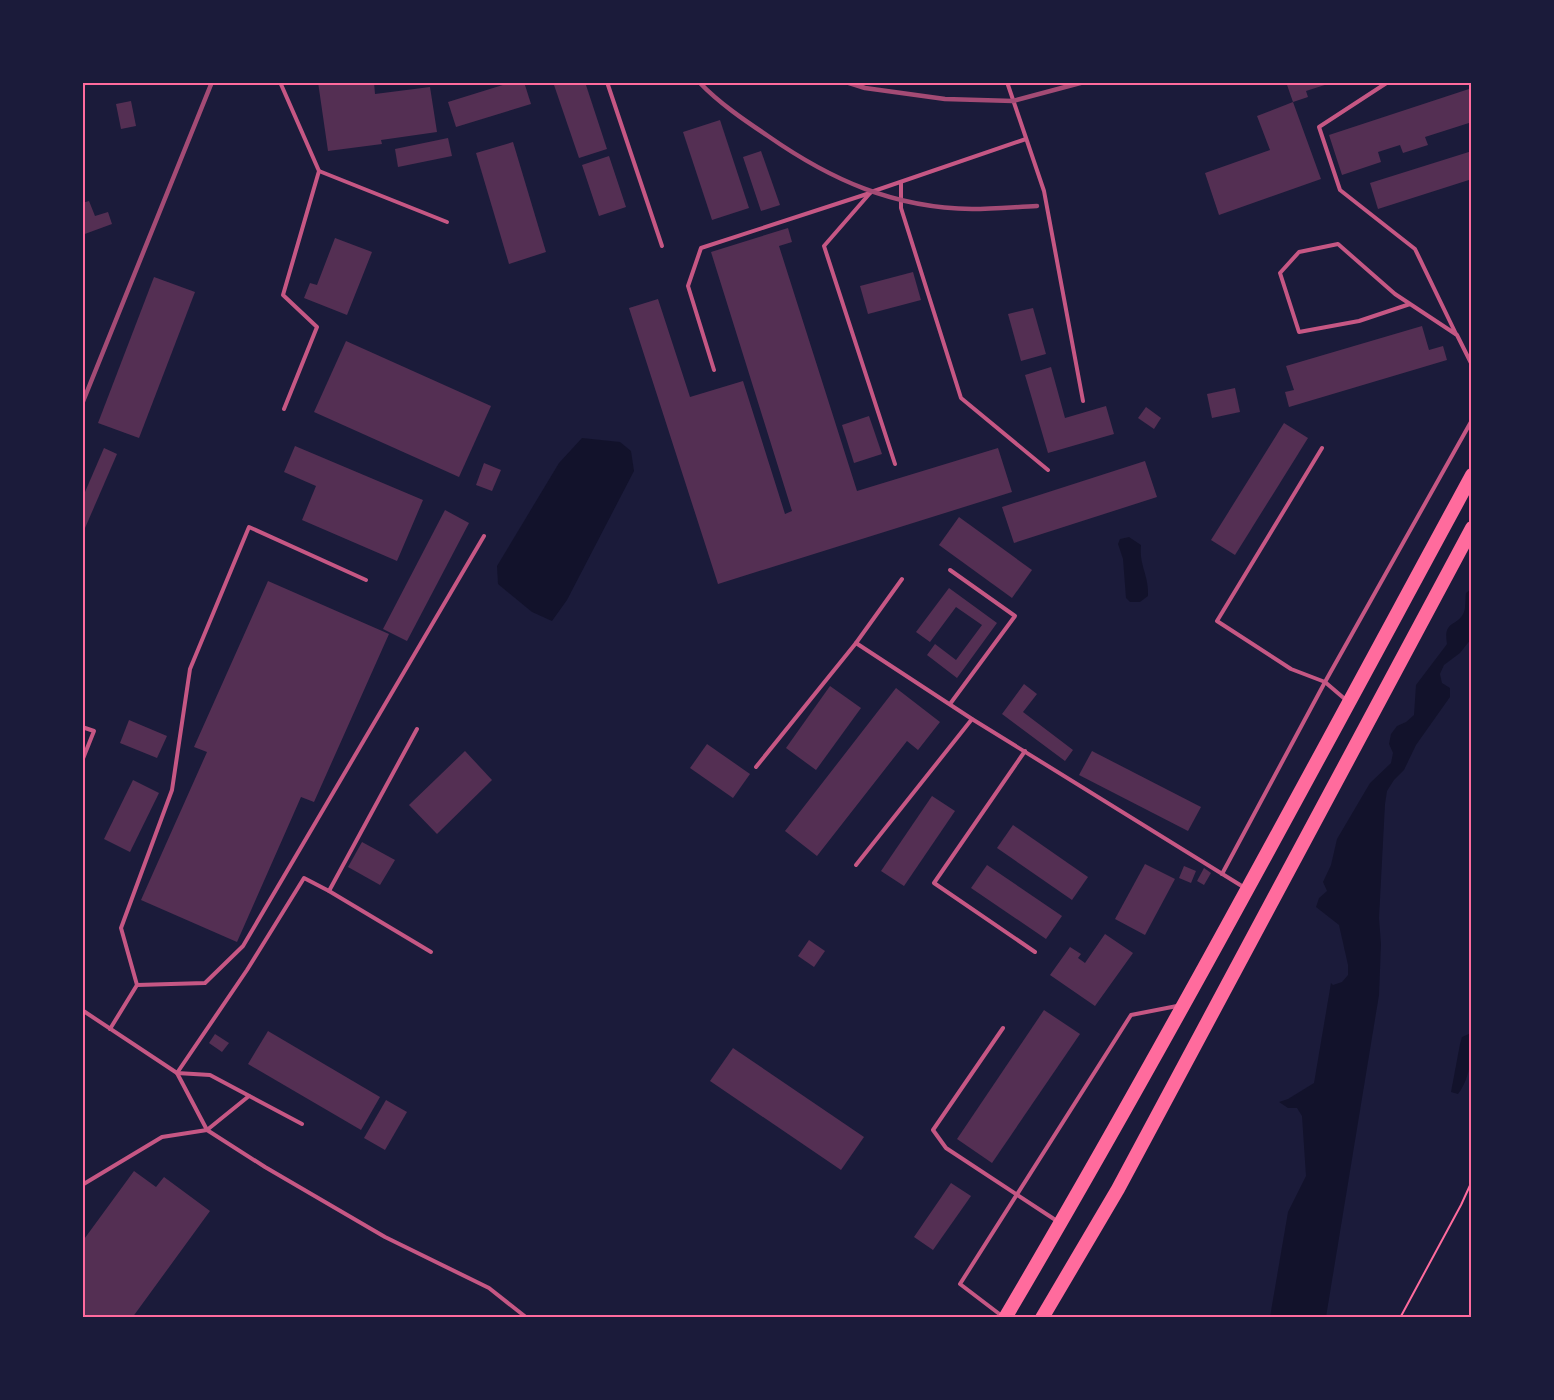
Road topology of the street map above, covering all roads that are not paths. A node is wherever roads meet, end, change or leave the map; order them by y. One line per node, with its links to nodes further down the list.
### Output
1 (280, 82): 6 (lane)
2 (607, 82): 10 (lane)
3 (1007, 82): 5 (lane)
4 (1388, 82): 12 (lane)
5 (1026, 139): 7 (lane); 15 (lane)
6 (320, 171): 9 (lane); 16 (lane)
7 (901, 182): 8 (lane); 20 (lane)
8 (871, 192): 14 (lane); 19 (lane)
9 (447, 222)
10 (662, 246)
11 (1410, 304): 11 (lane); 12 (lane)
12 (1457, 335): 13 (lane)
13 (1472, 364)
14 (714, 370)
15 (1083, 401)
16 (284, 409)
17 (1472, 420): 28 (lane)
18 (1322, 448): 28 (lane)
19 (895, 464)
20 (1048, 470)
21 (1472, 475): 29 (highway)
22 (1472, 528): 57 (highway)
23 (484, 536): 43 (lane)
24 (950, 570): 30 (lane)
25 (902, 579): 27 (lane)
26 (366, 580): 43 (lane)
27 (856, 643): 30 (lane); 36 (lane)
28 (1325, 682): 29 (lane); 38 (lane)
29 (1348, 703): 39 (highway)
30 (950, 704): 31 (lane)
31 (972, 719): 34 (lane); 37 (lane)
32 (82, 727): 35 (lane)
33 (417, 729): 40 (lane)
34 (1025, 752): 38 (lane); 42 (lane)
35 (82, 761)
36 (756, 767)
37 (856, 865)
38 (1222, 874): 39 (lane)
39 (1248, 890): 44 (highway)
40 (329, 891): 41 (lane); 48 (lane)
41 (431, 952)
42 (1035, 952)
43 (137, 985): 47 (lane)
44 (1184, 1005): 53 (lane); 54 (highway)
45 (82, 1010): 47 (lane)
46 (1003, 1028): 53 (lane)
47 (110, 1029): 48 (lane)
48 (177, 1073): 49 (lane); 51 (lane)
49 (249, 1096): 50 (lane); 51 (lane)
50 (302, 1124)
51 (207, 1130): 52 (lane); 55 (lane)
52 (82, 1185)
53 (1017, 1194): 54 (lane); 56 (lane)
54 (1060, 1224): 56 (highway)
55 (527, 1317)
56 (1005, 1317)
57 (1042, 1317)

